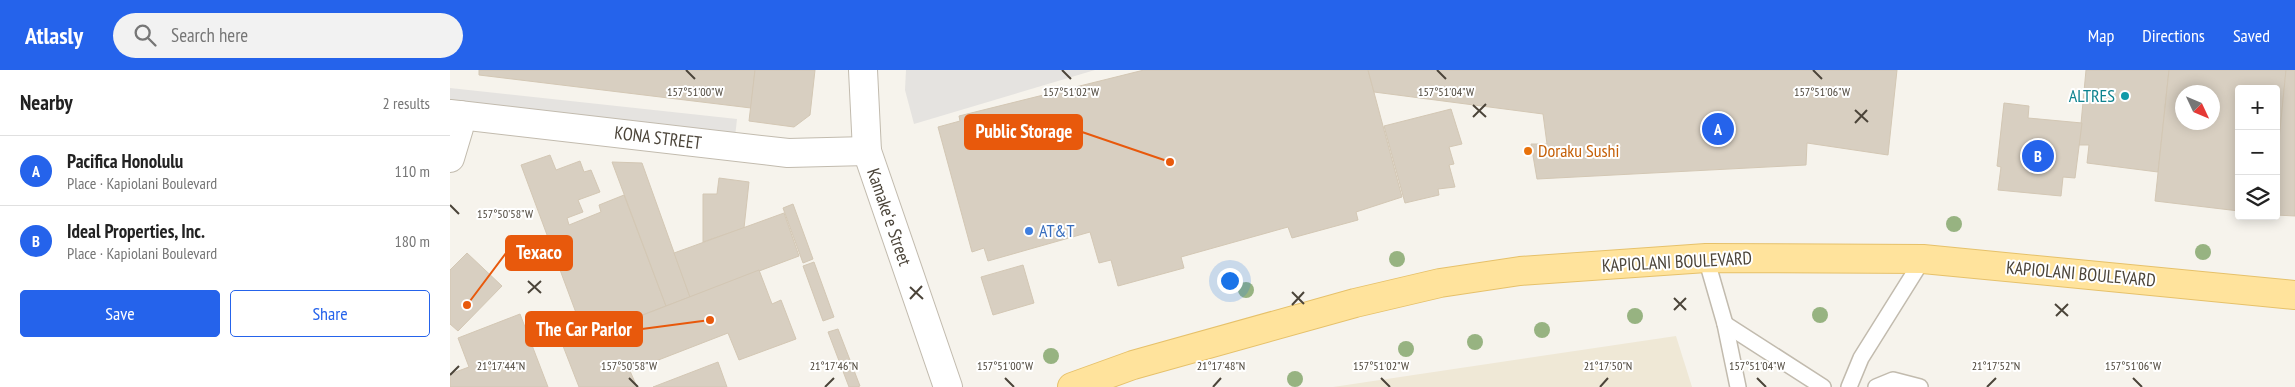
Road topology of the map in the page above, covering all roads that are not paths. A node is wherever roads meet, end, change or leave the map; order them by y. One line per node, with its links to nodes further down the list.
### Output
1 (863, 70): 3 (street, Kamakeʻe Street)
2 (455, 114): 3 (street, KONA STREET); 4 (street)
3 (867, 151): 9 (street, Kamakeʻe Street)
4 (450, 158)
5 (1706, 258): 6 (main road, KAPIOLANI BOULEVARD); 8 (lane); 10 (main road, KAPIOLANI BOULEVARD)
6 (1923, 259): 7 (main road, KAPIOLANI BOULEVARD); 13 (lane)
7 (2295, 294)
8 (1725, 324): 11 (lane); 12 (lane)
9 (948, 387)
10 (1072, 387)
11 (1738, 387)
12 (1823, 387)
13 (1849, 387)
14 (1876, 387): 15 (lane)
15 (1920, 387)

